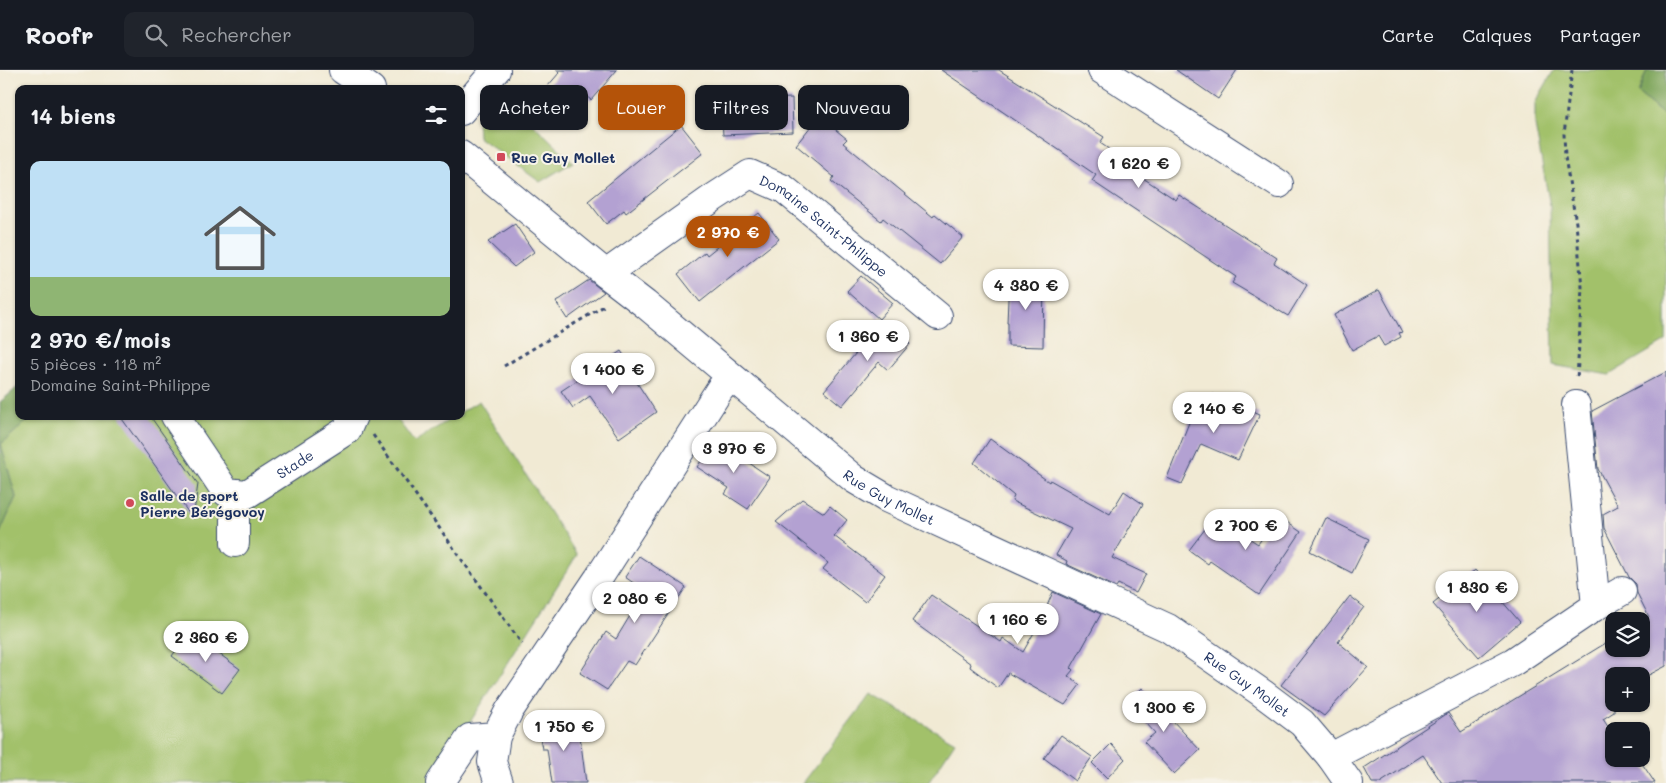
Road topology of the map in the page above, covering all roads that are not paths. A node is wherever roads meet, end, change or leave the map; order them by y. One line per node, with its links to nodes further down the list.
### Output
1 (343, 70): 4 (street)
2 (496, 70): 5 (street)
3 (1102, 70): 7 (street)
4 (364, 85)
5 (465, 106)
6 (465, 158): 8 (street, Rue Guy Mollet)
7 (1279, 184)
8 (606, 274): 9 (street, Domaine Saint-Philippe); 10 (street, Rue Guy Mollet)
9 (938, 316)
10 (731, 377): 18 (street); 19 (street, Rue Guy Mollet)
11 (1576, 404): 17 (street)
12 (178, 420): 14 (street)
13 (362, 424): 14 (street, Stade)
14 (235, 493): 15 (street)
15 (235, 543)
16 (1622, 591): 17 (street)
17 (1596, 606): 19 (street)
18 (496, 736): 20 (street); 21 (street)
19 (1331, 757): 22 (street, Rue Guy Mollet)
20 (440, 783)
21 (499, 783)
22 (1349, 783)

